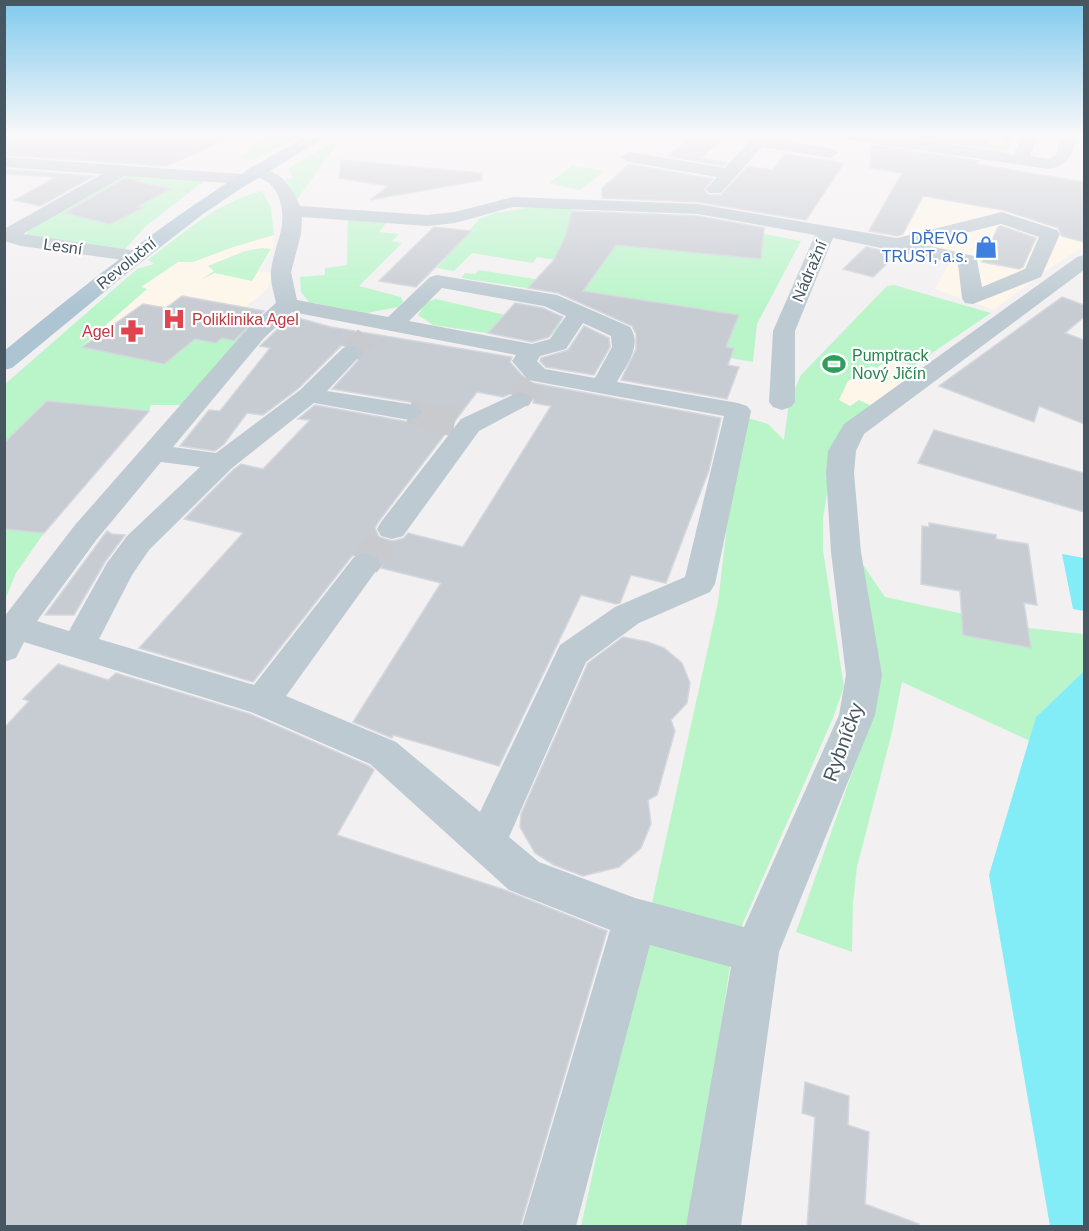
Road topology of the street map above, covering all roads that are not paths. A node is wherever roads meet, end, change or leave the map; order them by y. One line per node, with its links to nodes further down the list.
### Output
1 (84, 191): 10 (street)
2 (224, 191): 17 (main road, Revoluční)
3 (284, 191): 8 (street)
4 (489, 191): 6 (street)
5 (713, 191): 7 (street)
6 (501, 202): 7 (street, Nádražní); 8 (street, Nádražní)
7 (698, 208): 9 (street, Nádražní)
8 (294, 211): 14 (street)
9 (826, 232): 11 (street); 21 (street, Nádražní)
10 (6, 235): 12 (street, Lesní)
11 (897, 244): 11 (street)
12 (123, 254)
13 (1077, 275): 32 (street, Rybníčky)
14 (287, 304): 16 (street); 23 (street)
15 (579, 313): 16 (street); 18 (street); 19 (street)
16 (374, 333): 18 (street); 20 (street)
17 (4, 363)
18 (531, 376): 19 (street); 25 (street)
19 (602, 387): 30 (street)
20 (309, 395): 22 (street); 24 (street)
21 (782, 402)
22 (409, 412)
23 (154, 453): 24 (street); 27 (street)
24 (222, 462): 28 (street)
25 (392, 529)
26 (366, 564): 29 (street)
27 (10, 638): 28 (street)
28 (78, 646): 29 (street)
29 (262, 702): 30 (street)
30 (486, 842): 31 (street)
31 (635, 919): 32 (street); 33 (street)
32 (756, 952): 34 (street, Rybníčky)
33 (549, 1227)
34 (714, 1227)

